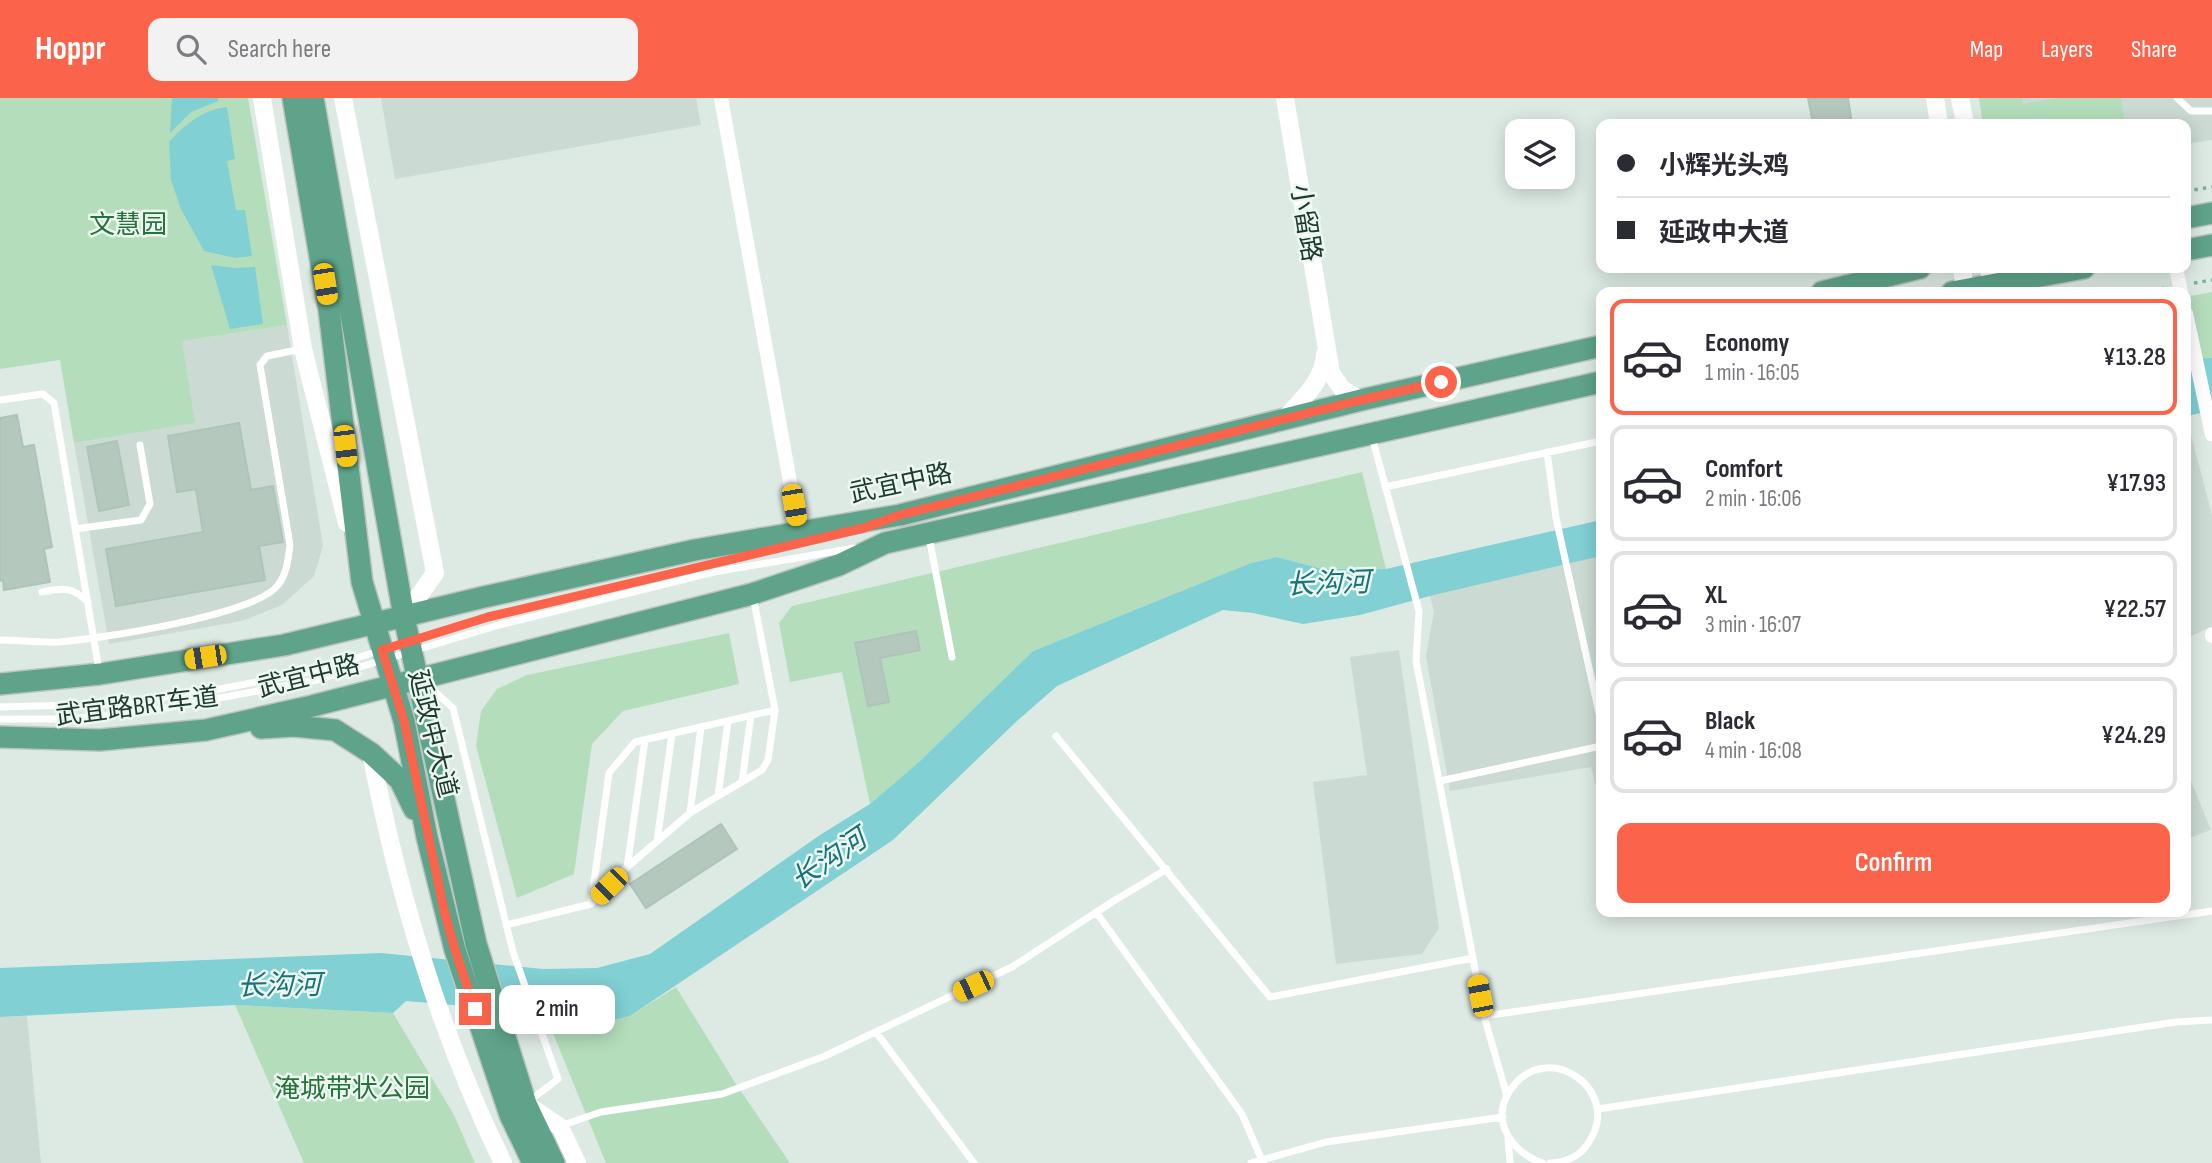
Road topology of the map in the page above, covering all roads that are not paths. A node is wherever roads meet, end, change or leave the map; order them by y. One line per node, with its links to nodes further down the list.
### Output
1 (262, 98): 25 (street)
2 (293, 98): 41 (main road, 延政中大道)
3 (313, 98): 45 (main road, 延政中大道)
4 (343, 98): 45 (street)
5 (721, 98): 38 (street)
6 (1285, 98): 23 (street, 小留路)
7 (1935, 98): 11 (street)
8 (1960, 98): 12 (street)
9 (2176, 98): 10 (lane)
10 (2212, 111)
11 (1938, 119)
12 (1964, 119)
13 (2212, 213): 14 (main road)
14 (2191, 217)
15 (2212, 245): 16 (main road)
16 (2191, 249)
17 (1900, 273): 20 (main road)
18 (2025, 273): 19 (main road)
19 (1990, 276): 21 (main road)
20 (1842, 287)
21 (1967, 287)
22 (2191, 337): 30 (street)
23 (1326, 347): 28 (street, 小留路); 29 (street, 小留路)
24 (1596, 347): 28 (main road, 武宜中路)
25 (303, 349): 41 (street); 47 (lane)
26 (1596, 383): 31 (main road, 武宜中路)
27 (0, 400): 37 (lane)
28 (1361, 400): 29 (main road, 武宜中路)
29 (1285, 418): 36 (main road, 武宜中路)
30 (2210, 428)
31 (1371, 434): 35 (lane); 39 (main road, 武宜中路)
32 (1596, 442): 34 (lane)
33 (140, 445): 37 (lane)
34 (1547, 452): 35 (lane); 56 (lane)
35 (1385, 487): 70 (lane)
36 (900, 515): 38 (main road, 武宜中路); 49 (lane, 武宜路BRT车道)
37 (75, 529): 44 (lane)
38 (799, 532): 45 (main road, 武宜中路)
39 (928, 533): 40 (main road, 武宜中路); 51 (lane)
40 (885, 543): 43 (main road, 武宜中路); 49 (lane, 武宜路BRT车道)
41 (362, 582): 46 (main road, 延政中大道)
42 (42, 592): 44 (lane)
43 (752, 594): 53 (main road, 武宜中路); 58 (lane)
44 (88, 602): 47 (lane)
45 (404, 617): 46 (main road, 武宜中路); 49 (main road, 延政中大道)
46 (374, 624): 50 (main road, 延政中大道); 52 (main road, 武宜中路)
47 (94, 638): 48 (lane); 52 (lane)
48 (0, 640)
49 (411, 646): 50 (lane, 武宜路BRT车道); 53 (main road, 延政中大道)
50 (383, 654): 55 (main road, 延政中大道); 57 (lane, 武宜路BRT车道); 60 (lane, 武宜路BRT车道)
51 (952, 657)
52 (100, 674): 54 (main road, 武宜中路)
53 (419, 678): 55 (main road, 武宜中路); 83 (lane); 87 (main road, 延政中大道)
54 (0, 684)
55 (392, 685): 63 (main road, 武宜中路); 74 (main road, 延政中大道)
56 (1596, 699)
57 (0, 707)
58 (775, 710): 59 (lane); 71 (lane)
59 (751, 715): 61 (lane); 71 (lane)
60 (0, 719)
61 (728, 721): 62 (lane); 72 (lane)
62 (701, 727): 64 (lane); 73 (lane)
63 (206, 730): 66 (main road, 武宜中路); 69 (main road)
64 (672, 734): 67 (lane); 75 (lane)
65 (1056, 736): 77 (lane)
66 (0, 737)
67 (645, 740): 76 (lane); 78 (lane)
68 (1596, 747): 70 (lane)
69 (371, 753): 74 (main road); 94 (street)
70 (1440, 781): 84 (lane)
71 (742, 782): 72 (lane)
72 (718, 796): 73 (lane)
73 (690, 813): 75 (lane)
74 (428, 837): 87 (main road, 延政中大道)
75 (656, 842): 76 (lane)
76 (626, 868): 78 (lane)
77 (1167, 869): 80 (lane); 84 (lane)
78 (591, 904): 83 (lane)
79 (2212, 911): 81 (lane)
80 (1096, 912): 88 (lane); 96 (lane)
81 (2191, 914)
82 (2170, 917): 85 (lane)
83 (506, 925): 90 (lane)
84 (1473, 958): 85 (lane)
85 (1484, 1016): 89 (lane)
86 (2212, 1020): 91 (lane)
87 (492, 1028): 90 (main road, 延政中大道)
88 (876, 1032): 93 (lane); 101 (lane)
89 (1507, 1096): 91 (lane); 92 (lane)
90 (518, 1109): 93 (street); 94 (lane); 98 (main road, 延政中大道); 99 (main road, 延政中大道)
91 (1598, 1109): 105 (lane)
92 (1503, 1117): 95 (lane); 96 (lane)
93 (560, 1127): 100 (street)
94 (487, 1129): 97 (street)
95 (1508, 1139): 103 (lane); 104 (lane)
96 (1263, 1161): 102 (lane)
97 (503, 1163)
98 (533, 1163)
99 (554, 1163)
100 (577, 1163)
101 (974, 1163)
102 (1251, 1163)
103 (1510, 1163)
104 (1543, 1163)
105 (1550, 1163)

